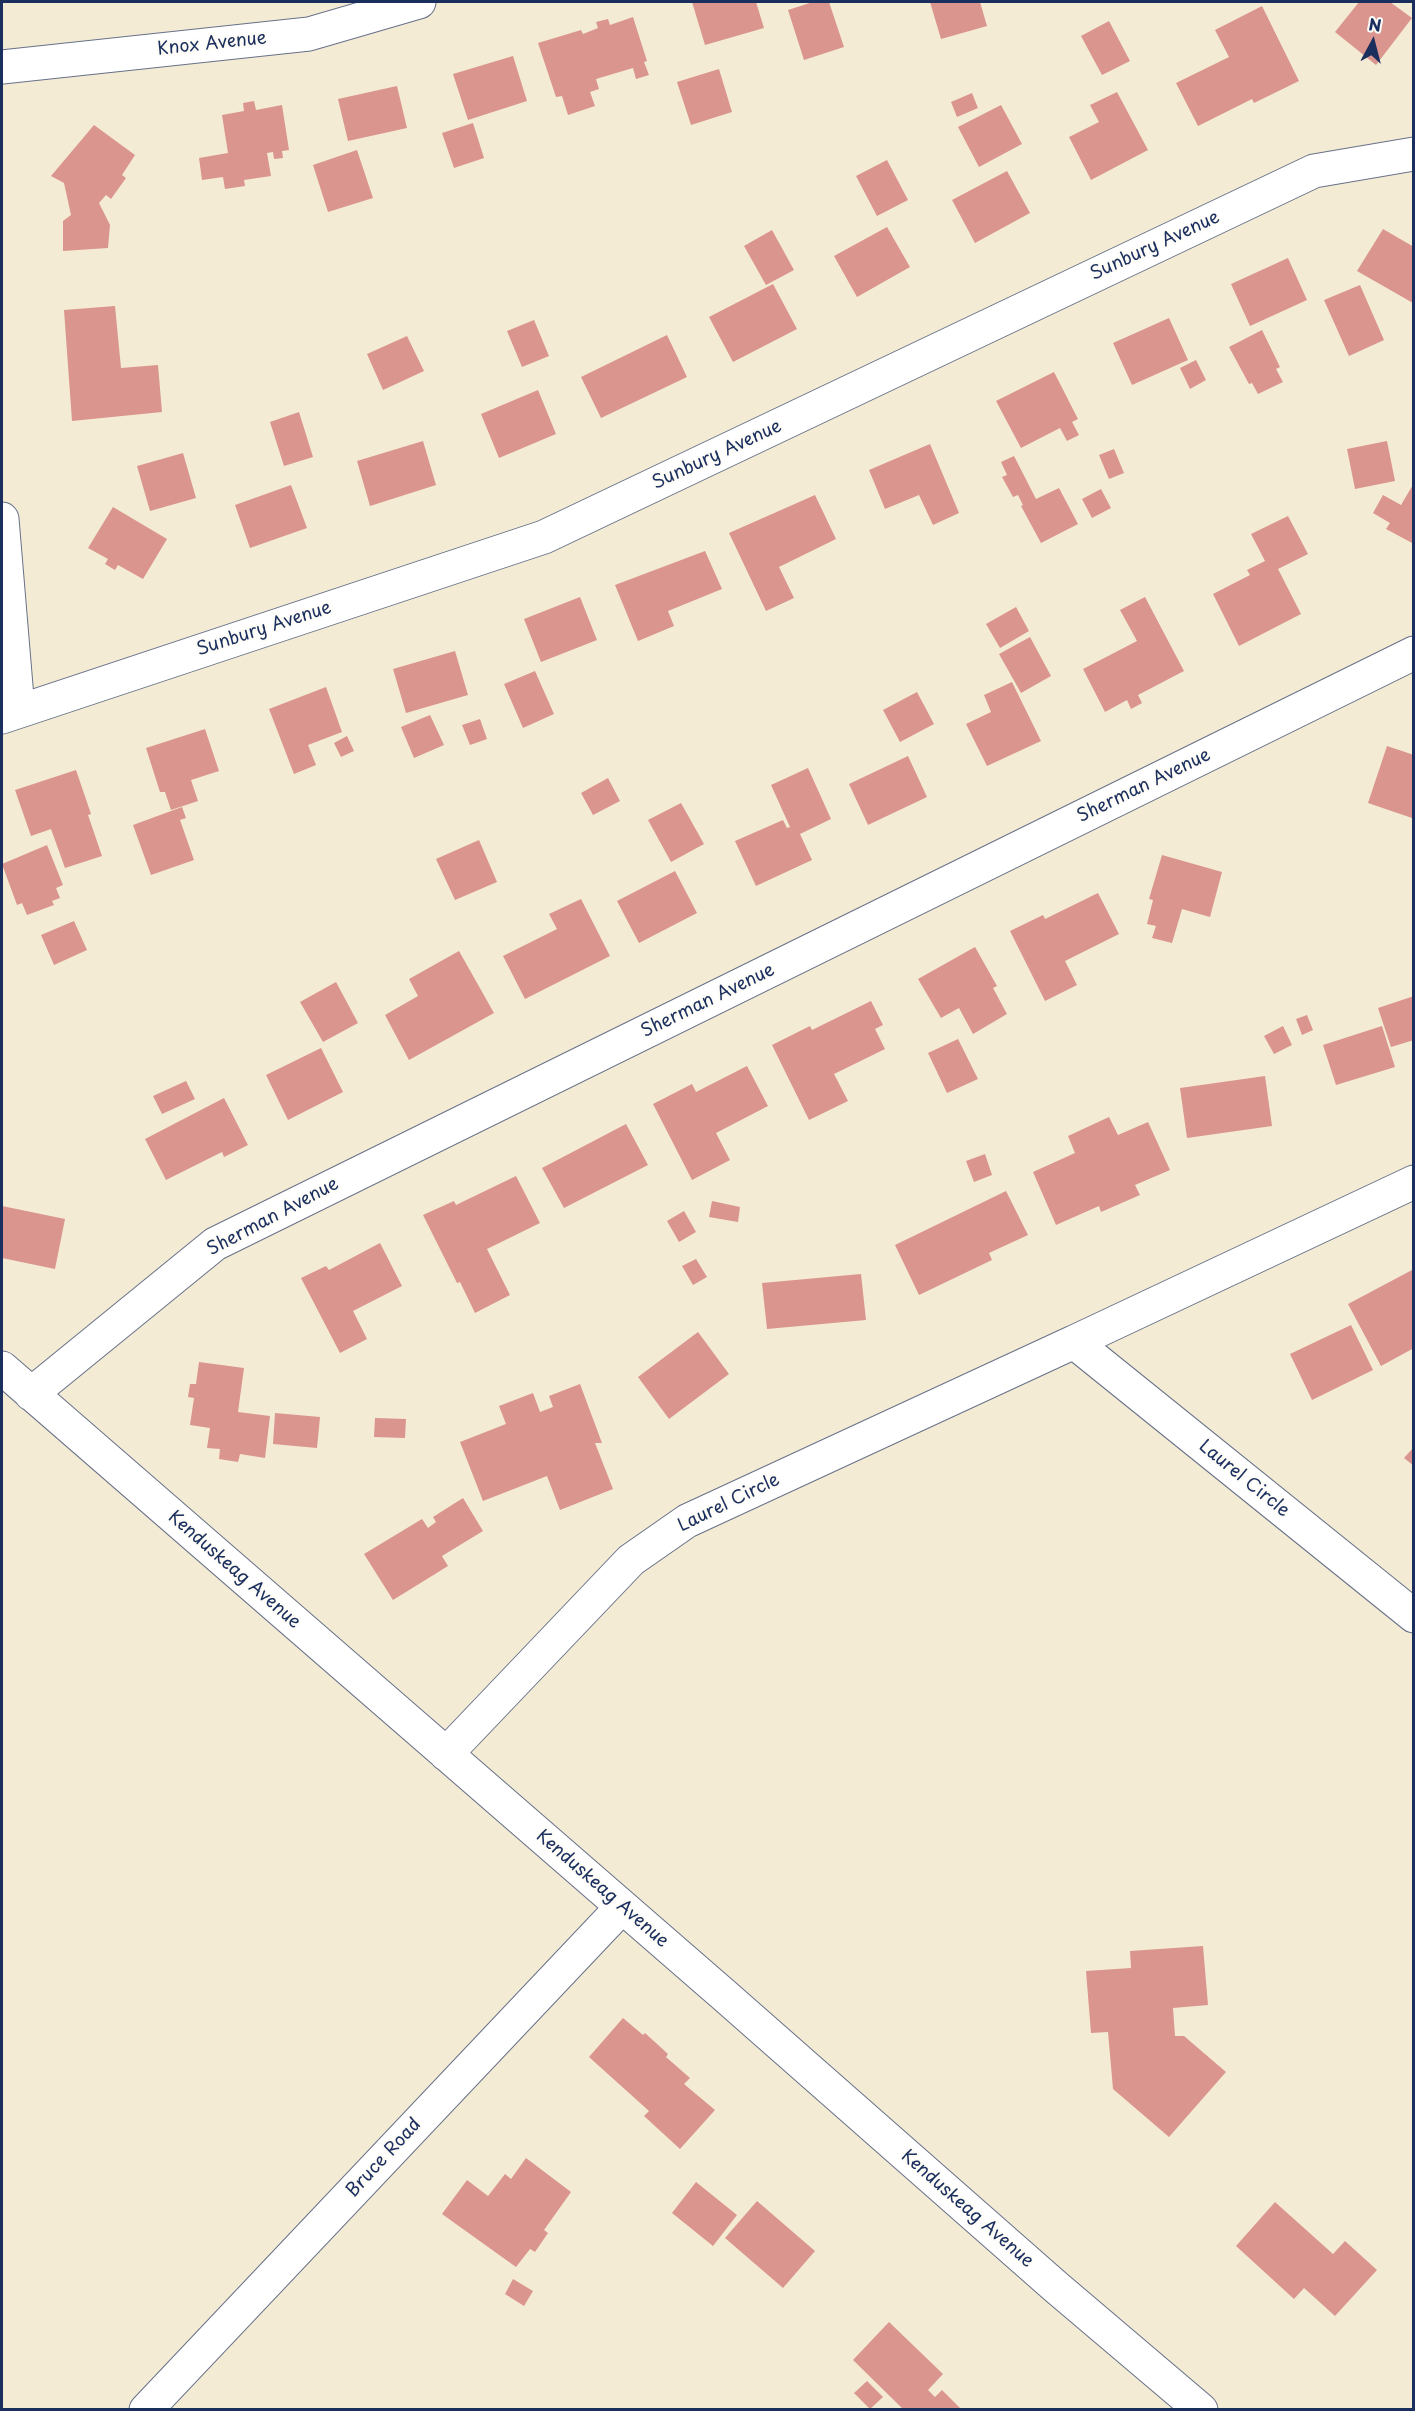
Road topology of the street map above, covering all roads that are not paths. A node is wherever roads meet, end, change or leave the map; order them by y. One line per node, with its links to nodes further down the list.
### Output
1 (419, 2): 2 (street, Knox Avenue)
2 (2, 67)
3 (1413, 154): 6 (street, Sunbury Avenue)
4 (2, 519): 6 (street)
5 (1413, 653): 10 (street, Sherman Avenue)
6 (10, 713)
7 (1413, 1182): 8 (street, Laurel Circle)
8 (1074, 1342): 11 (street, Laurel Circle); 12 (street, Laurel Circle)
9 (2, 1368): 10 (street, Kenduskeag Avenue)
10 (31, 1394): 12 (street, Kenduskeag Avenue)
11 (1413, 1616)
12 (446, 1754): 13 (street, Kenduskeag Avenue)
13 (622, 1907): 14 (street, Bruce Road); 15 (street, Kenduskeag Avenue)
14 (146, 2409)
15 (1201, 2409)

